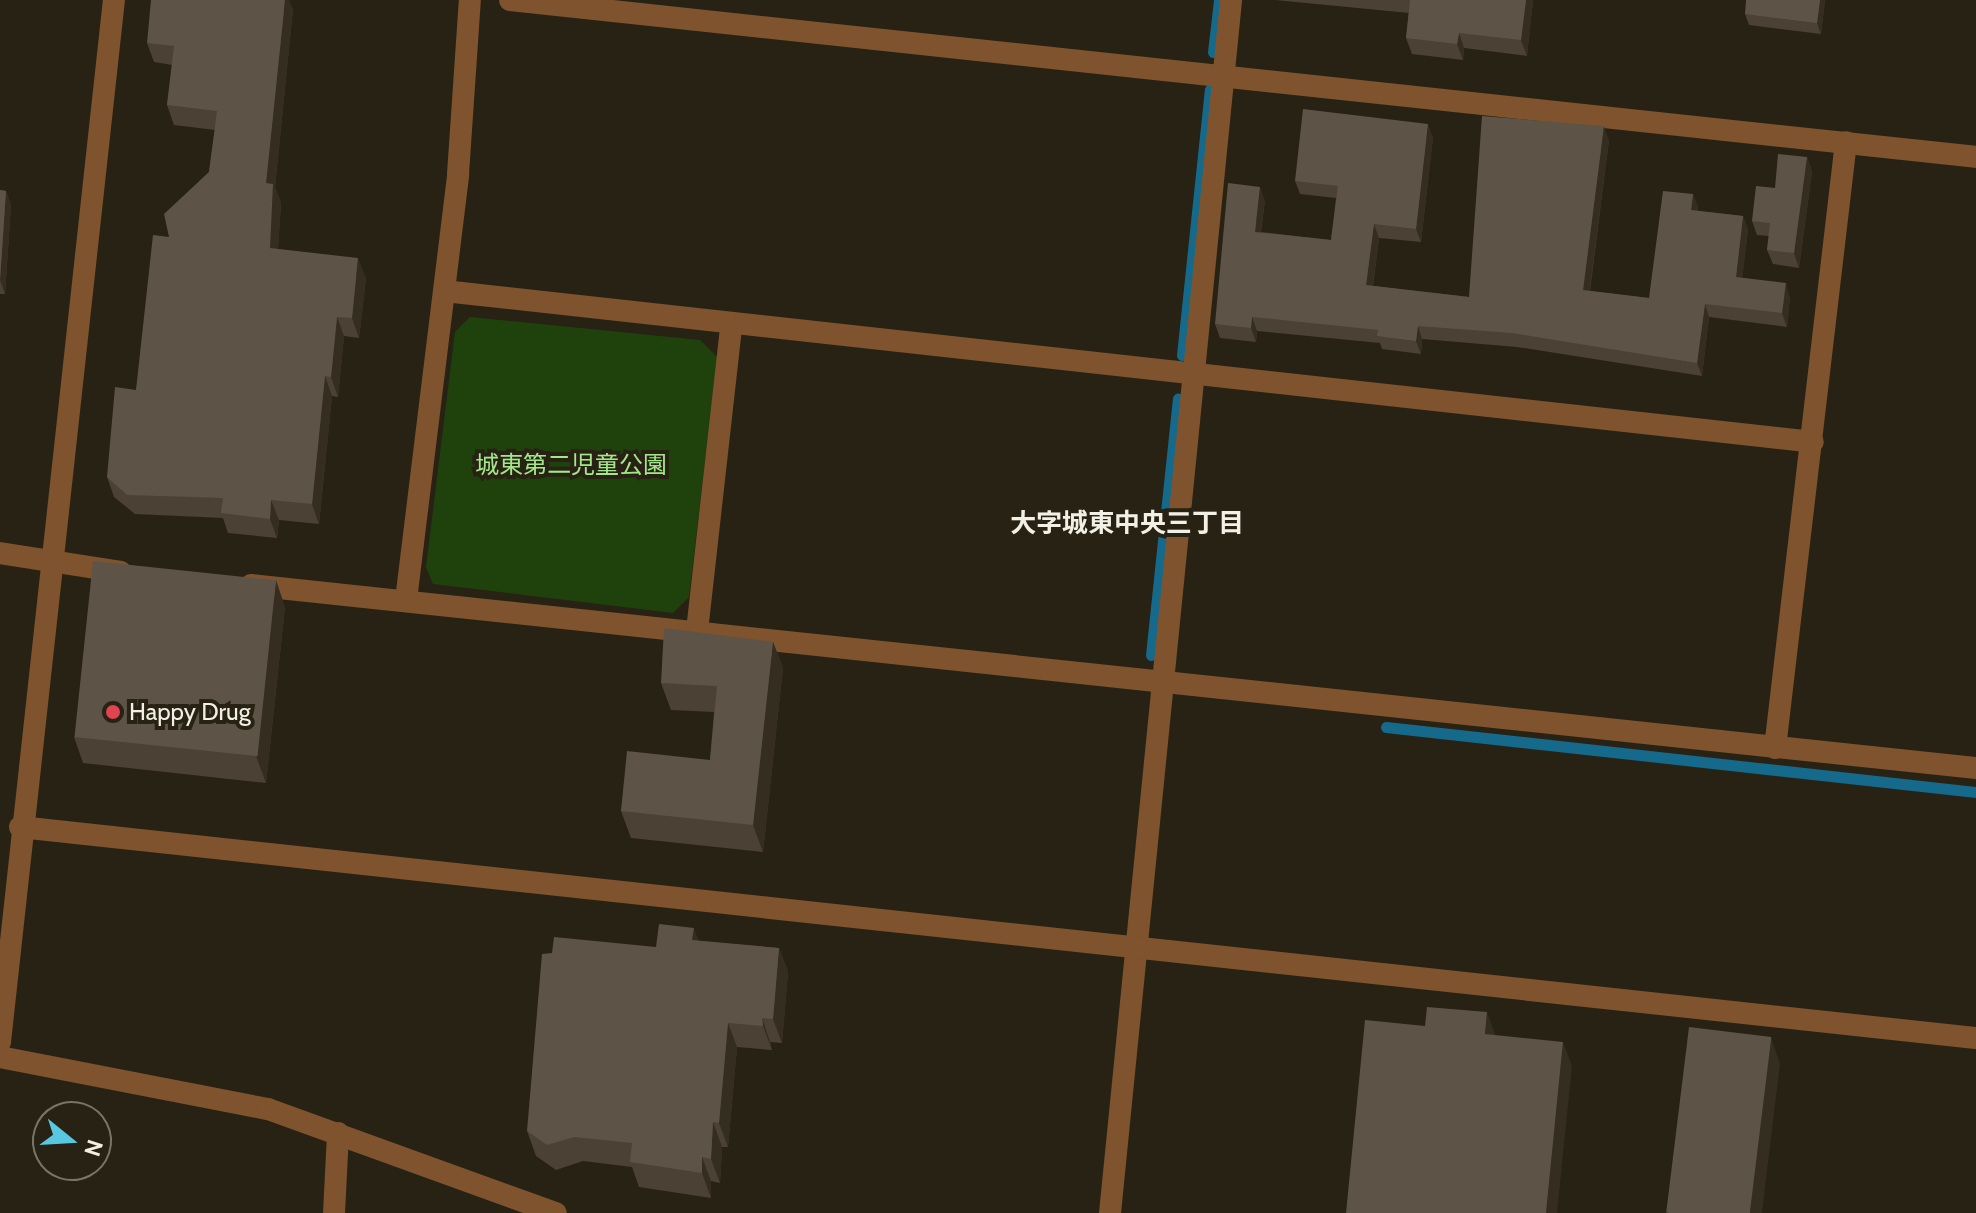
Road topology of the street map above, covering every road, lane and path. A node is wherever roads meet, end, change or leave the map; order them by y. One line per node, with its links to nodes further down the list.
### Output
1 (114, 0): 13 (street)
2 (470, 0): 8 (street)
3 (510, 0): 5 (street)
4 (1231, 0): 5 (street)
5 (1223, 74): 6 (street); 10 (street)
6 (1846, 142): 7 (street); 11 (street)
7 (1976, 157)
8 (444, 291): 9 (street); 16 (street)
9 (731, 327): 10 (street); 17 (street)
10 (1194, 378): 11 (street); 18 (street)
11 (1813, 442): 19 (street)
12 (0, 553): 13 (street)
13 (52, 565): 14 (street); 21 (street)
14 (149, 575)
15 (224, 582): 16 (street)
16 (406, 600): 17 (street)
17 (697, 631): 18 (street)
18 (1165, 677): 19 (street); 22 (street)
19 (1775, 748): 20 (street)
20 (1976, 768)
21 (20, 827): 22 (street); 24 (street)
22 (1135, 952): 23 (street); 29 (street)
23 (1976, 1038)
24 (0, 1042)
25 (0, 1057): 26 (street)
26 (338, 1133): 27 (street); 28 (street)
27 (334, 1213)
28 (556, 1213)
29 (1110, 1213)

